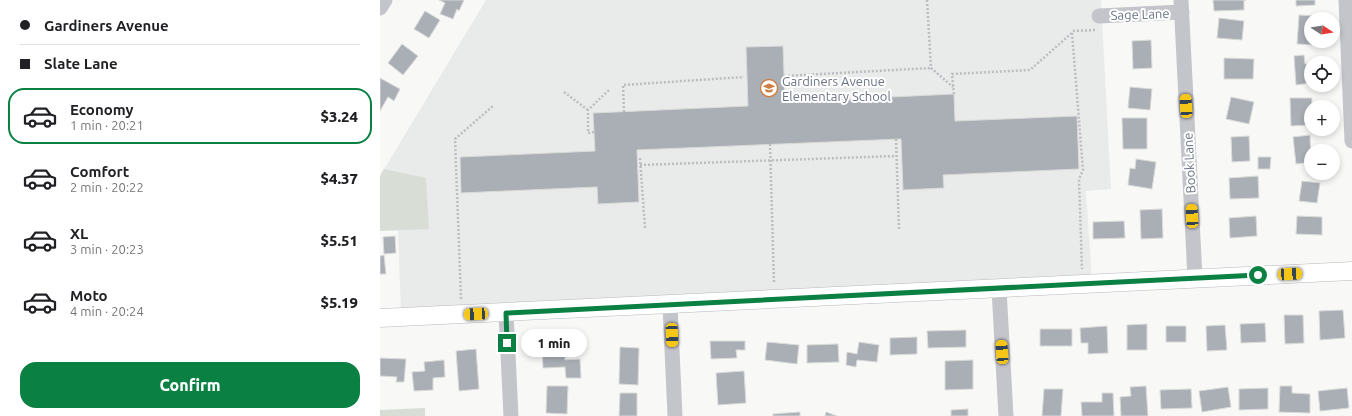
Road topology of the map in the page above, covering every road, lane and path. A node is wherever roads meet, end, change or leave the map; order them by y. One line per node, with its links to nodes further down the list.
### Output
1 (385, 0): 5 (street)
2 (927, 0): 8 (path)
3 (1346, 0): 20 (street)
4 (1181, 6): 6 (street, Sage Lane); 29 (street, Book Lane)
5 (380, 8)
6 (1100, 23): 7 (path)
7 (1072, 33): 11 (path); 30 (path)
8 (931, 68): 9 (path); 11 (path)
9 (784, 76)
10 (744, 77): 17 (path)
11 (953, 88): 14 (path)
12 (610, 89): 16 (path)
13 (564, 92): 16 (path)
14 (954, 94)
15 (493, 106): 35 (path)
16 (588, 110): 18 (path)
17 (624, 112)
18 (594, 132)
19 (896, 139): 22 (path)
20 (1352, 141)
21 (770, 144): 24 (path)
22 (896, 156): 24 (path); 27 (path)
23 (640, 158): 25 (path)
24 (771, 161): 25 (path); 32 (path)
25 (640, 165): 26 (path)
26 (644, 228)
27 (899, 229)
28 (1352, 271): 29 (main road)
29 (1195, 278): 30 (main road)
30 (1083, 284): 31 (main road)
31 (999, 289): 32 (main road); 39 (street)
32 (774, 299): 33 (main road)
33 (670, 304): 34 (main road); 38 (street)
34 (506, 313): 35 (main road); 37 (street)
35 (461, 315): 36 (main road)
36 (380, 318)
37 (511, 416)
38 (675, 416)
39 (1006, 416)

